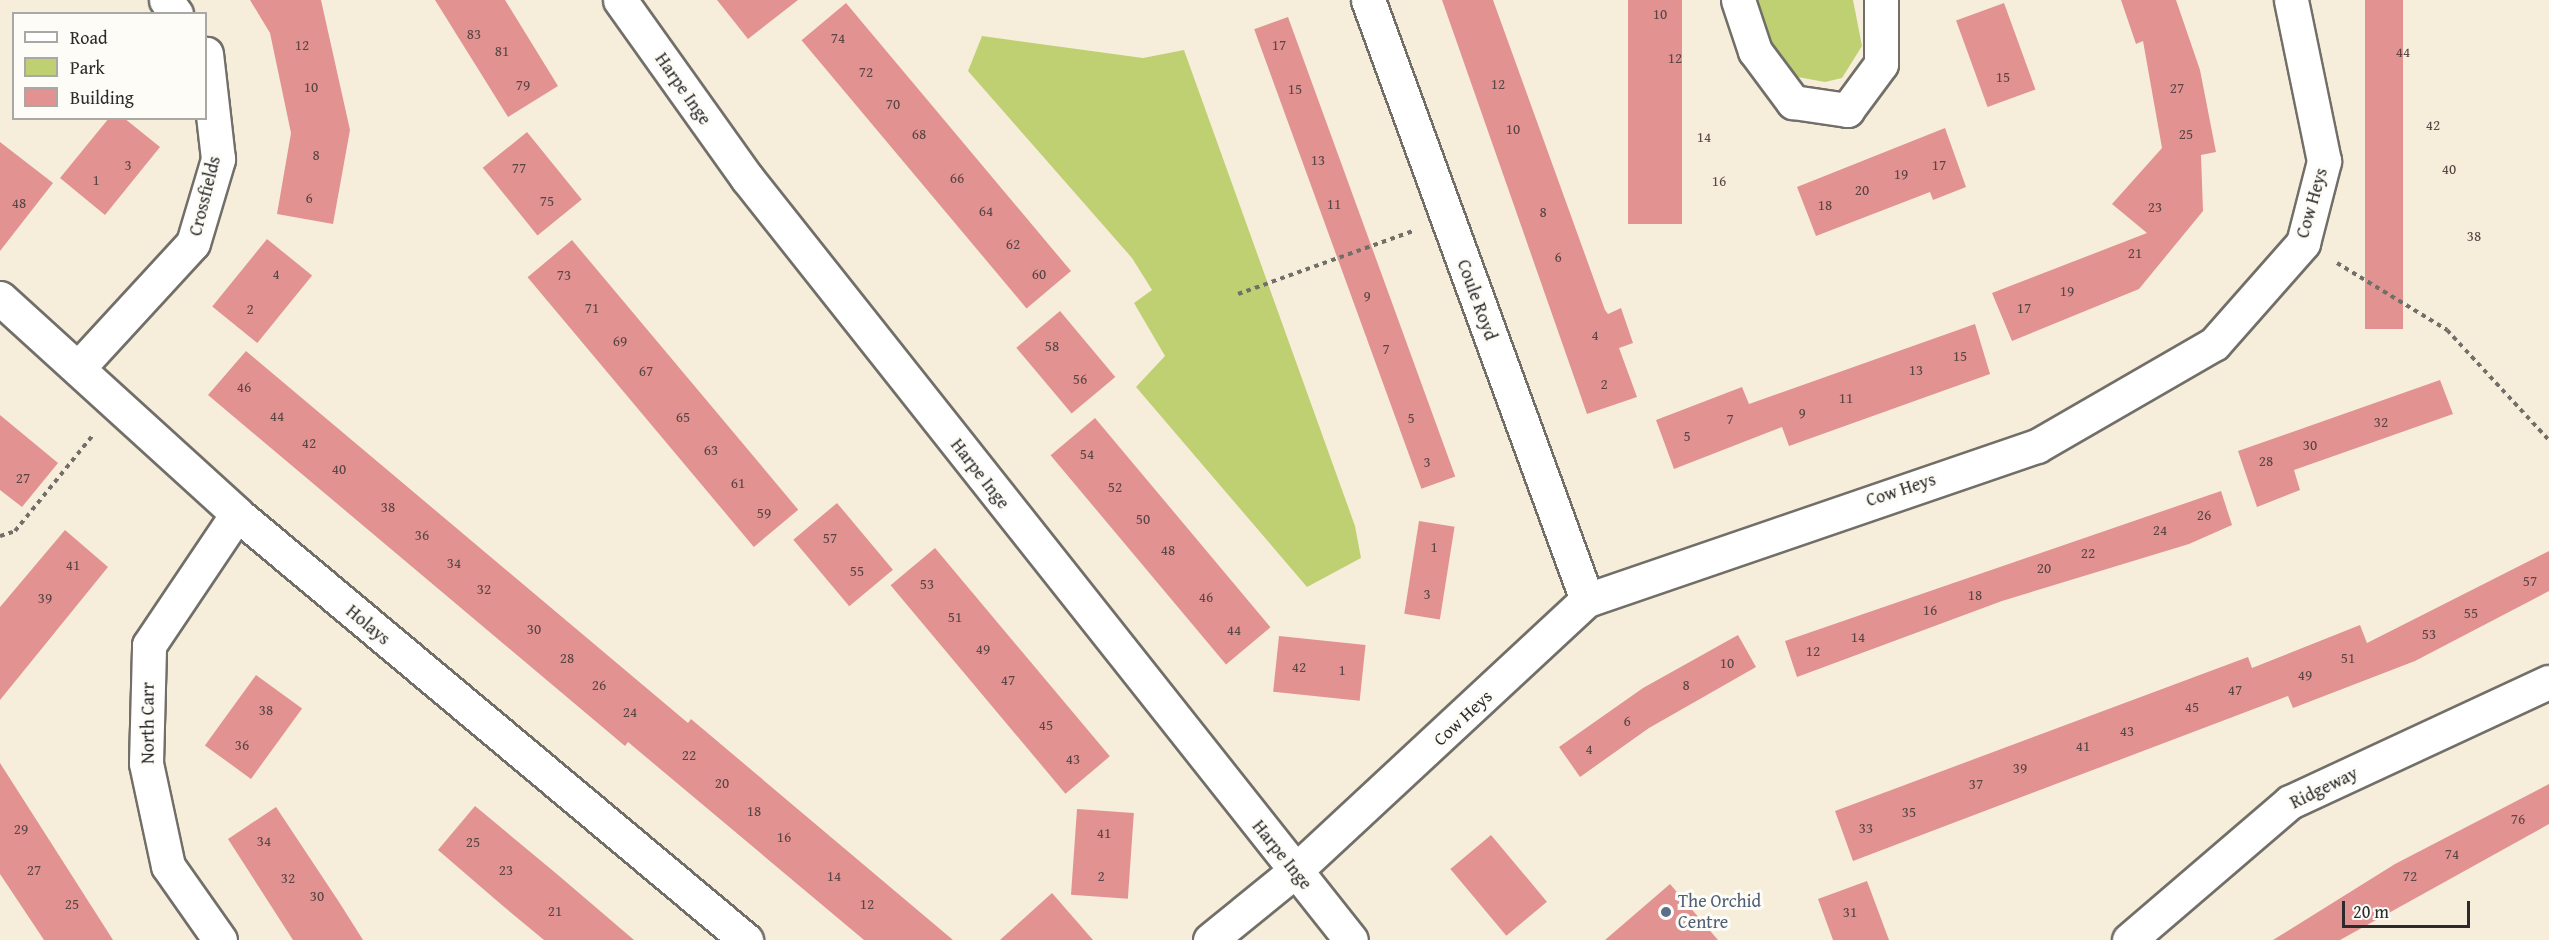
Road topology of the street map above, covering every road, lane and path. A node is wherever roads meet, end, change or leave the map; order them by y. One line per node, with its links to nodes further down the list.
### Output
1 (620, 0): 18 (street, Harpe Inge)
2 (1368, 0): 7 (street, Coule Royd)
3 (1738, 0): 4 (street)
4 (1881, 0)
5 (2291, 0): 8 (street, Cow Heys)
6 (207, 63): 11 (street, Crossfields)
7 (1448, 219): 9 (path); 16 (street, Coule Royd)
8 (2302, 243): 13 (path); 16 (street, Cow Heys)
9 (1238, 294)
10 (0, 298): 11 (street, Holays)
11 (79, 367): 12 (street, Holays)
12 (118, 404): 14 (street, Holays); 15 (path)
13 (2549, 440)
14 (237, 514): 19 (street, North Carr); 20 (street, Holays)
15 (0, 536)
16 (1587, 600): 18 (street, Cow Heys)
17 (2549, 682): 23 (street, Ridgeway)
18 (1295, 871): 21 (street); 22 (street, Harpe Inge)
19 (220, 940)
20 (746, 940)
21 (1210, 940)
22 (1351, 940)
23 (2129, 940)

